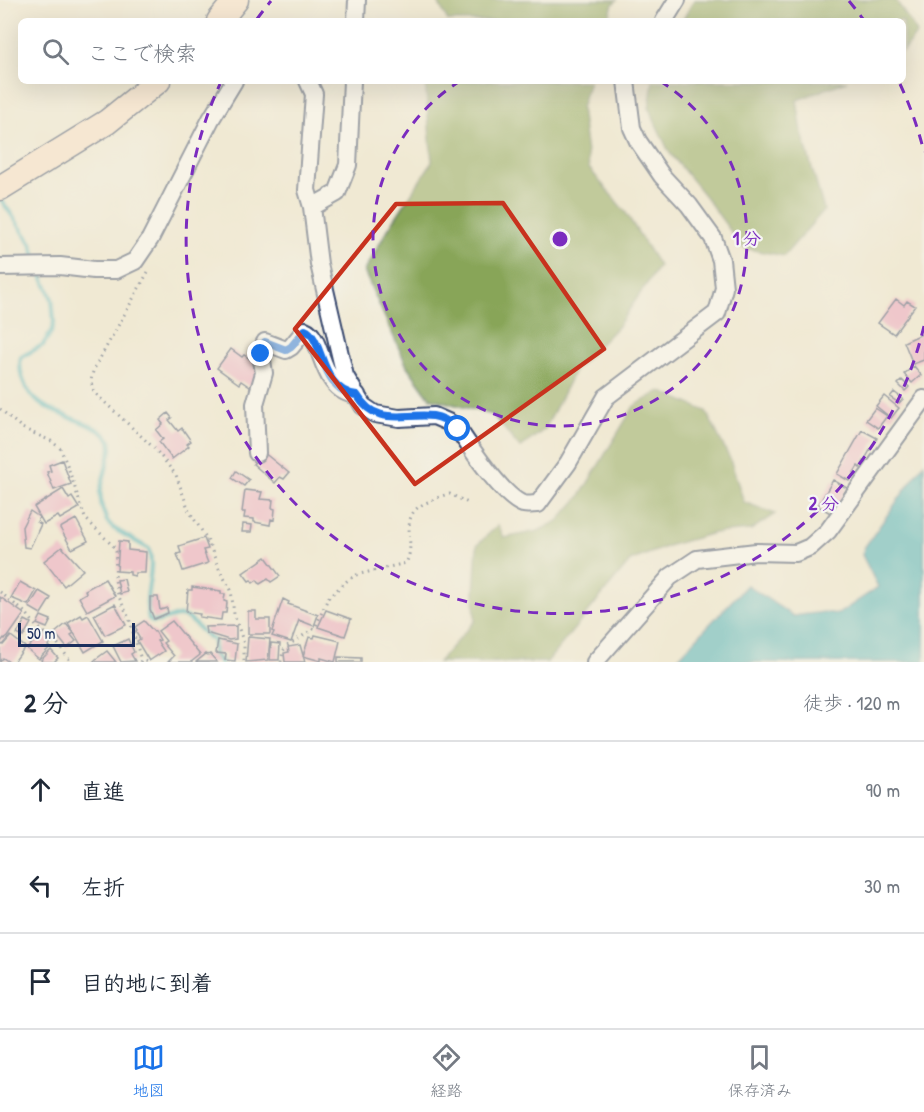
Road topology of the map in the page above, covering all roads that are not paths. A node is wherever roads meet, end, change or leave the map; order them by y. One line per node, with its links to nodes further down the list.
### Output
1 (236, 0): 4 (street)
2 (357, 0): 5 (street)
3 (677, 0): 6 (street)
4 (221, 18)
5 (356, 18)
6 (666, 18)
7 (154, 84): 12 (street)
8 (232, 84): 14 (street)
9 (309, 84): 13 (street)
10 (352, 84): 13 (street)
11 (626, 84): 15 (street)
12 (0, 188)
13 (312, 207): 15 (street)
14 (0, 267)
15 (357, 395): 17 (street)
16 (924, 399): 18 (street)
17 (257, 453)
18 (596, 662)

